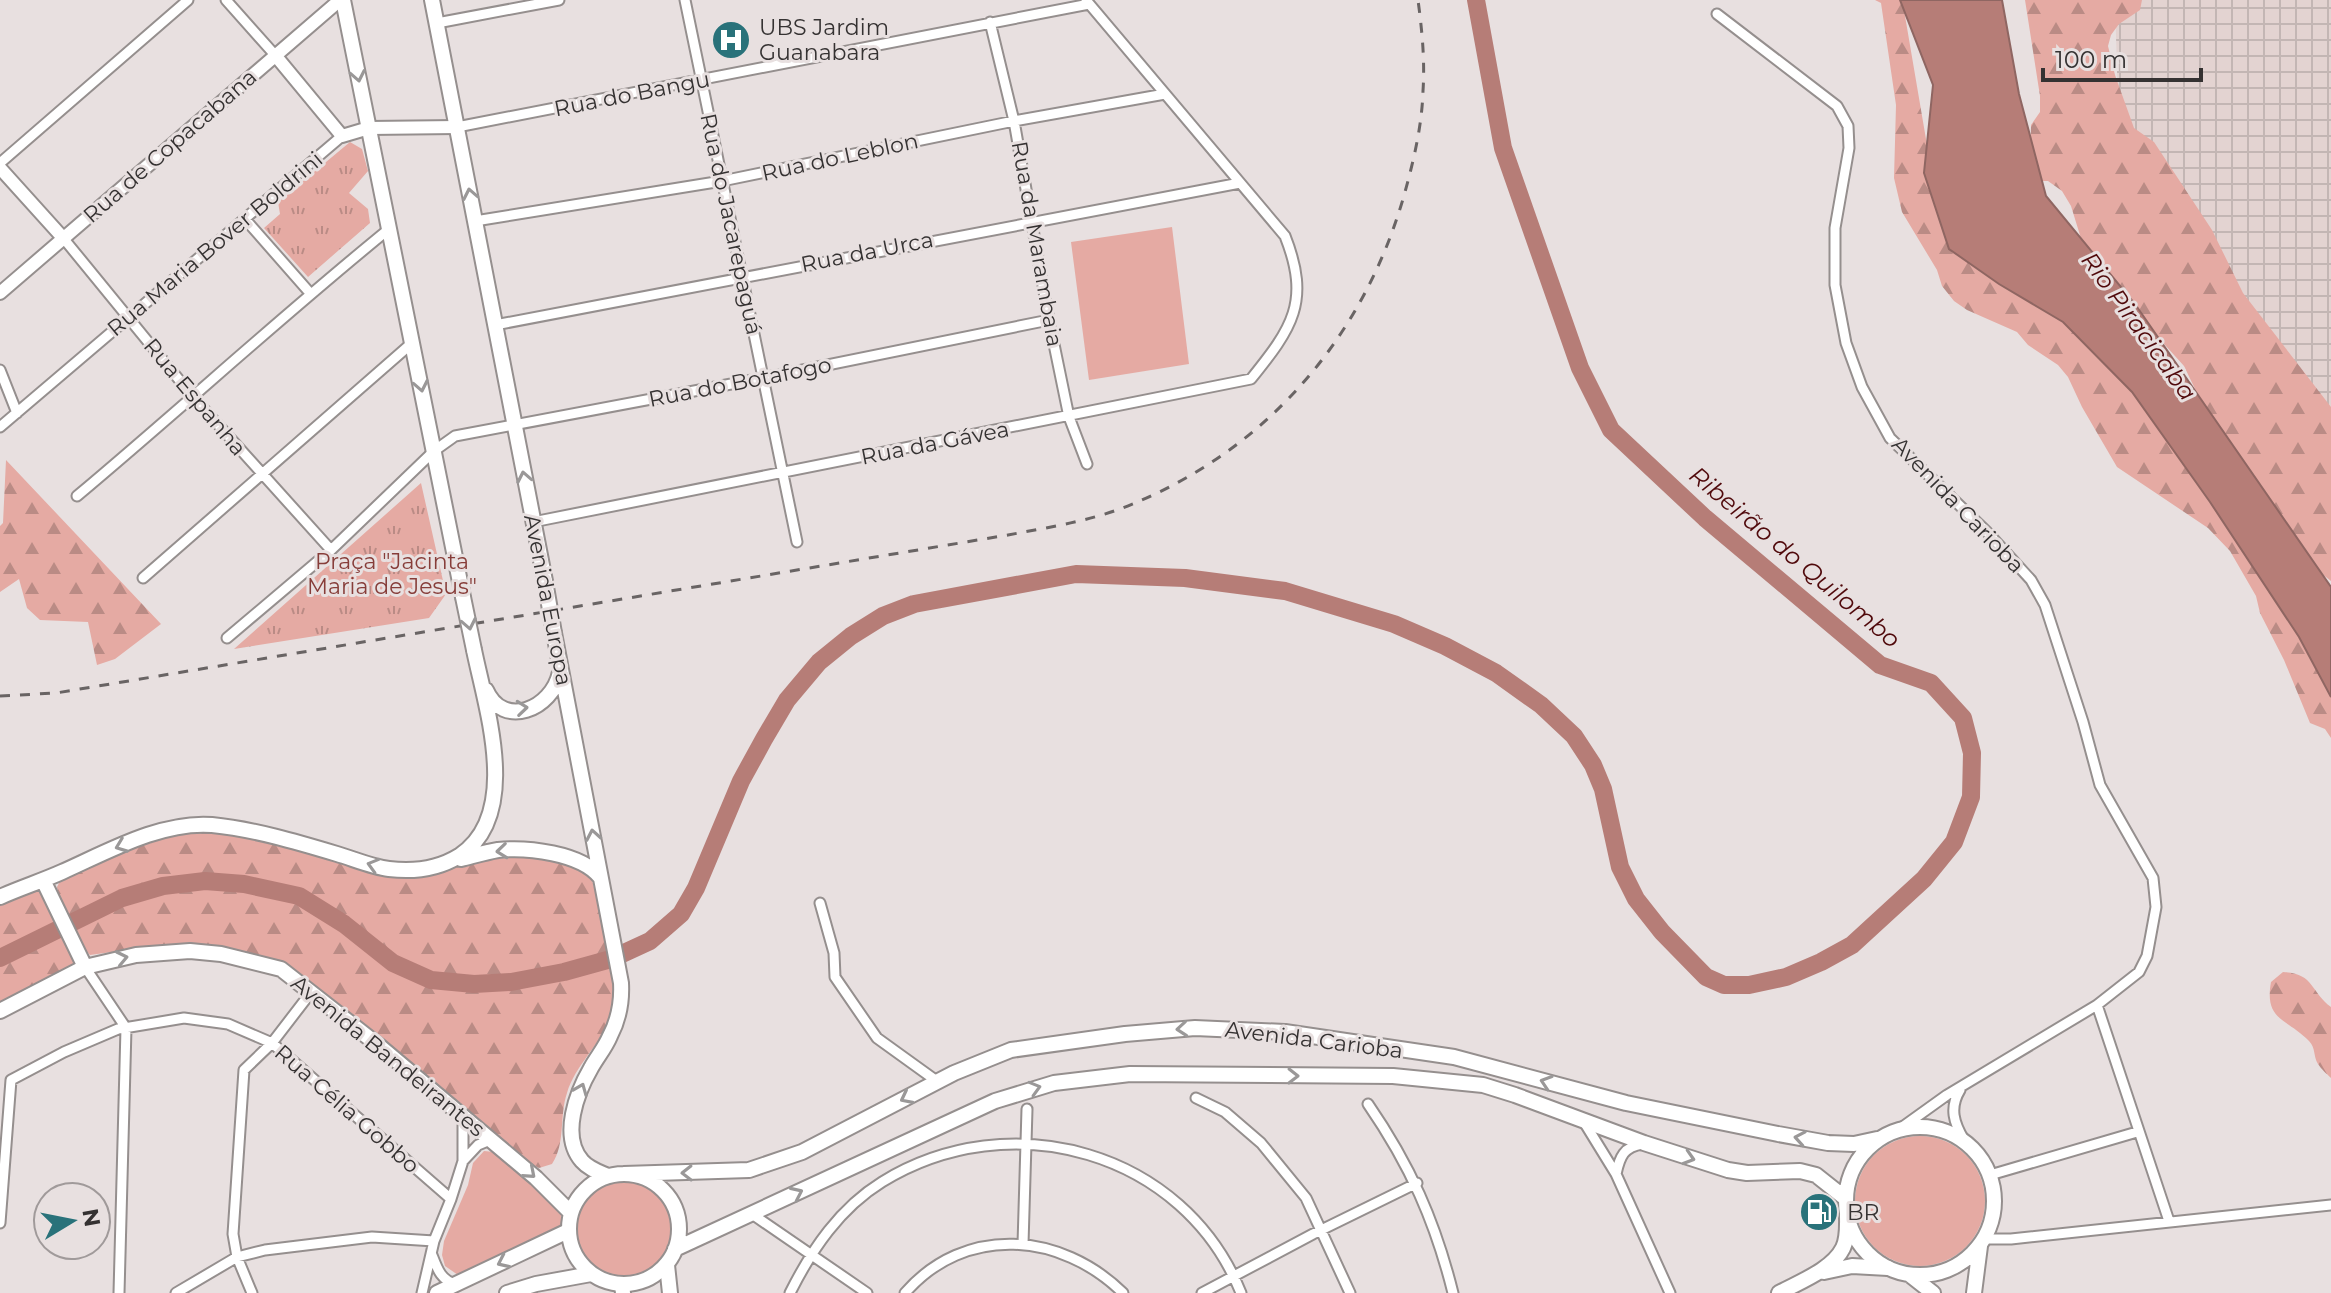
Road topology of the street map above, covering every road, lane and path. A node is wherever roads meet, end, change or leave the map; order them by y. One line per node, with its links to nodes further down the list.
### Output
1 (188, 0): 18 (street)
2 (226, 0): 11 (street)
3 (341, 0): 11 (street, Rua de Copacabana); 16 (main road, one-way to 16)
4 (432, 0): 10 (main road, Avenida Europa)
5 (559, 0): 10 (street)
6 (685, 0): 12 (street, Rua do Jacarepaguá)
7 (1088, 2): 9 (street, Rua do Bangu); 13 (street)
8 (1717, 14): 59 (street, Avenida Carioba)
9 (990, 22): 12 (street, Rua do Bangu); 14 (street, Rua da Marambaia)
10 (437, 23): 15 (main road, Avenida Europa)
11 (275, 55): 17 (street); 25 (street, Rua de Copacabana)
12 (701, 81): 15 (street, Rua do Bangu); 19 (street, Rua do Jacarepaguá)
13 (1165, 94): 14 (street, Rua do Leblon); 20 (street)
14 (1014, 121): 19 (street, Rua do Leblon); 23 (street, Rua da Marambaia)
15 (457, 127): 16 (street, Rua Maria Bover Boldrini); 22 (main road, Avenida Europa, one-way to 15)
16 (369, 128): 17 (street, Rua Maria Bover Boldrini); 24 (main road)
17 (342, 136): 21 (street, Rua Maria Bover Boldrini)
18 (0, 165): 25 (street, Rua Espanha)
19 (722, 181): 22 (street, Rua do Leblon); 26 (street, Rua do Jacarepaguá)
20 (1240, 183): 23 (street, Rua da Urca); 37 (street, Rua da Gávea)
21 (245, 219): 28 (street); 29 (street, Rua Maria Bover Boldrini)
22 (475, 221): 31 (main road, Avenida Europa)
23 (1033, 221): 26 (street, Rua da Urca); 30 (street, Rua da Marambaia)
24 (389, 229): 28 (street); 32 (main road)
25 (64, 239): 27 (street, Rua de Copacabana); 29 (street, Rua Espanha)
26 (742, 276): 31 (street, Rua da Urca); 34 (street, Rua do Jacarepaguá)
27 (0, 293)
28 (310, 293): 35 (street)
29 (129, 318): 35 (street, Rua Espanha); 36 (street, Rua Maria Bover Boldrini)
30 (1049, 320): 34 (street, Rua do Botafogo); 37 (street, Rua da Marambaia)
31 (495, 325): 38 (main road, Avenida Europa)
32 (412, 343): 40 (main road, one-way to 40); 43 (street)
33 (0, 370): 36 (street)
34 (763, 378): 38 (street, Rua do Botafogo); 42 (street, Rua do Jacarepaguá)
35 (194, 398): 43 (street, Rua Espanha); 44 (street)
36 (17, 413): 39 (street, Rua Maria Bover Boldrini)
37 (1069, 417): 41 (street, Rua da Marambaia); 42 (street, Rua da Gávea)
38 (514, 424): 40 (street, Rua do Botafogo); 45 (main road, Avenida Europa, one-way to 38)
39 (0, 427)
40 (434, 451): 47 (street, Rua do Botafogo); 51 (main road, one-way to 51, bridge)
41 (1087, 464)
42 (782, 473): 45 (street, Rua da Gávea); 46 (street, Rua do Jacarepaguá)
43 (263, 475): 47 (street, Rua Espanha); 48 (street)
44 (77, 496)
45 (533, 522): 50 (main road, Avenida Europa, bridge)
46 (797, 542)
47 (331, 550): 49 (street, Rua do Botafogo)
48 (143, 578)
49 (227, 638)
50 (561, 664): 51 (main road, one-way to 50); 53 (main road, Avenida Europa, one-way to 50)
51 (478, 671): 52 (main road)
52 (449, 862): 53 (main road, one-way to 52); 54 (main road, one-way to 54)
53 (600, 877): 81 (main road, Avenida Europa, one-way to 53)
54 (43, 880): 55 (main road); 57 (main road)
55 (0, 897)
56 (820, 903): 63 (street)
57 (85, 967): 58 (main road, Avenida Bandeirantes, one-way to 58); 60 (main road, Avenida Bandeirantes); 61 (street)
58 (312, 991): 62 (street); 68 (main road, Avenida Bandeirantes)
59 (2097, 1005): 64 (street, Avenida Carioba); 71 (street)
60 (0, 1011)
61 (126, 1028): 62 (street, Rua Célia Gobbo); 90 (street, Rua Célia Gobbo); 108 (street)
62 (272, 1043): 84 (street, Rua Célia Gobbo); 99 (street)
63 (938, 1082): 72 (main road, Avenida Carioba, one-way to 63); 78 (main road, Avenida Carioba, one-way to 78)
64 (1961, 1087): 70 (street, Avenida Carioba); 74 (street)
65 (1196, 1098): 92 (street)
66 (1368, 1104): 82 (street)
67 (1027, 1109): 75 (street)
68 (463, 1118): 73 (main road, Avenida Bandeirantes); 77 (street)
69 (1584, 1122): 76 (main road, Avenida Carioba); 79 (street); 87 (main road, Avenida Carioba, one-way to 69)
70 (1901, 1128): 72 (main road); 74 (main road)
71 (2137, 1132): 80 (street); 89 (street)
72 (1877, 1139): 83 (main road)
73 (490, 1140): 77 (street); 86 (main road, Avenida Bandeirantes, one-way to 86)
74 (1964, 1140): 80 (main road)
75 (1027, 1143): 95 (street); 98 (street); 105 (street)
76 (1644, 1143): 79 (street); 83 (main road, Avenida Carioba, one-way to 83)
77 (463, 1161): 84 (street)
78 (624, 1174): 81 (main road); 96 (main road)
79 (1616, 1174): 123 (street)
80 (1990, 1175): 94 (main road)
81 (608, 1176): 86 (main road)
82 (1417, 1183): 92 (street); 122 (street)
83 (1845, 1198): 88 (main road)
84 (451, 1199): 93 (street)
85 (2331, 1205): 89 (street)
86 (571, 1213): 91 (main road)
87 (752, 1214): 96 (main road, Avenida Carioba); 98 (street)
88 (1847, 1215): 101 (main road); 104 (main road)
89 (2169, 1221): 94 (street)
90 (0, 1223)
91 (568, 1231): 102 (main road); 106 (main road, one-way to 106)
92 (1321, 1232): 105 (street); 121 (street)
93 (434, 1241): 97 (street); 99 (street)
94 (1982, 1242): 103 (main road); 126 (main road)
95 (1023, 1244): 117 (street); 118 (street)
96 (675, 1249): 100 (main road)
97 (432, 1255): 106 (street); 111 (street)
98 (809, 1255): 115 (street); 116 (street)
99 (237, 1257): 109 (street); 110 (street)
100 (667, 1265): 107 (main road); 114 (main road)
101 (1888, 1268): 103 (main road); 104 (main road)
102 (591, 1274): 107 (main road); 113 (main road)
103 (1910, 1275): 125 (main road)
104 (1812, 1276): 124 (main road)
105 (1235, 1277): 119 (street); 120 (street)
106 (456, 1284): 112 (main road)
107 (623, 1289)
108 (119, 1293)
109 (176, 1293)
110 (252, 1293)
111 (422, 1293)
112 (437, 1293)
113 (507, 1293)
114 (670, 1293)
115 (790, 1293)
116 (867, 1293)
117 (905, 1293)
118 (1123, 1293)
119 (1202, 1293)
120 (1241, 1293)
121 (1350, 1293)
122 (1453, 1293)
123 (1670, 1293)
124 (1779, 1293)
125 (1933, 1293)
126 (1974, 1293)

